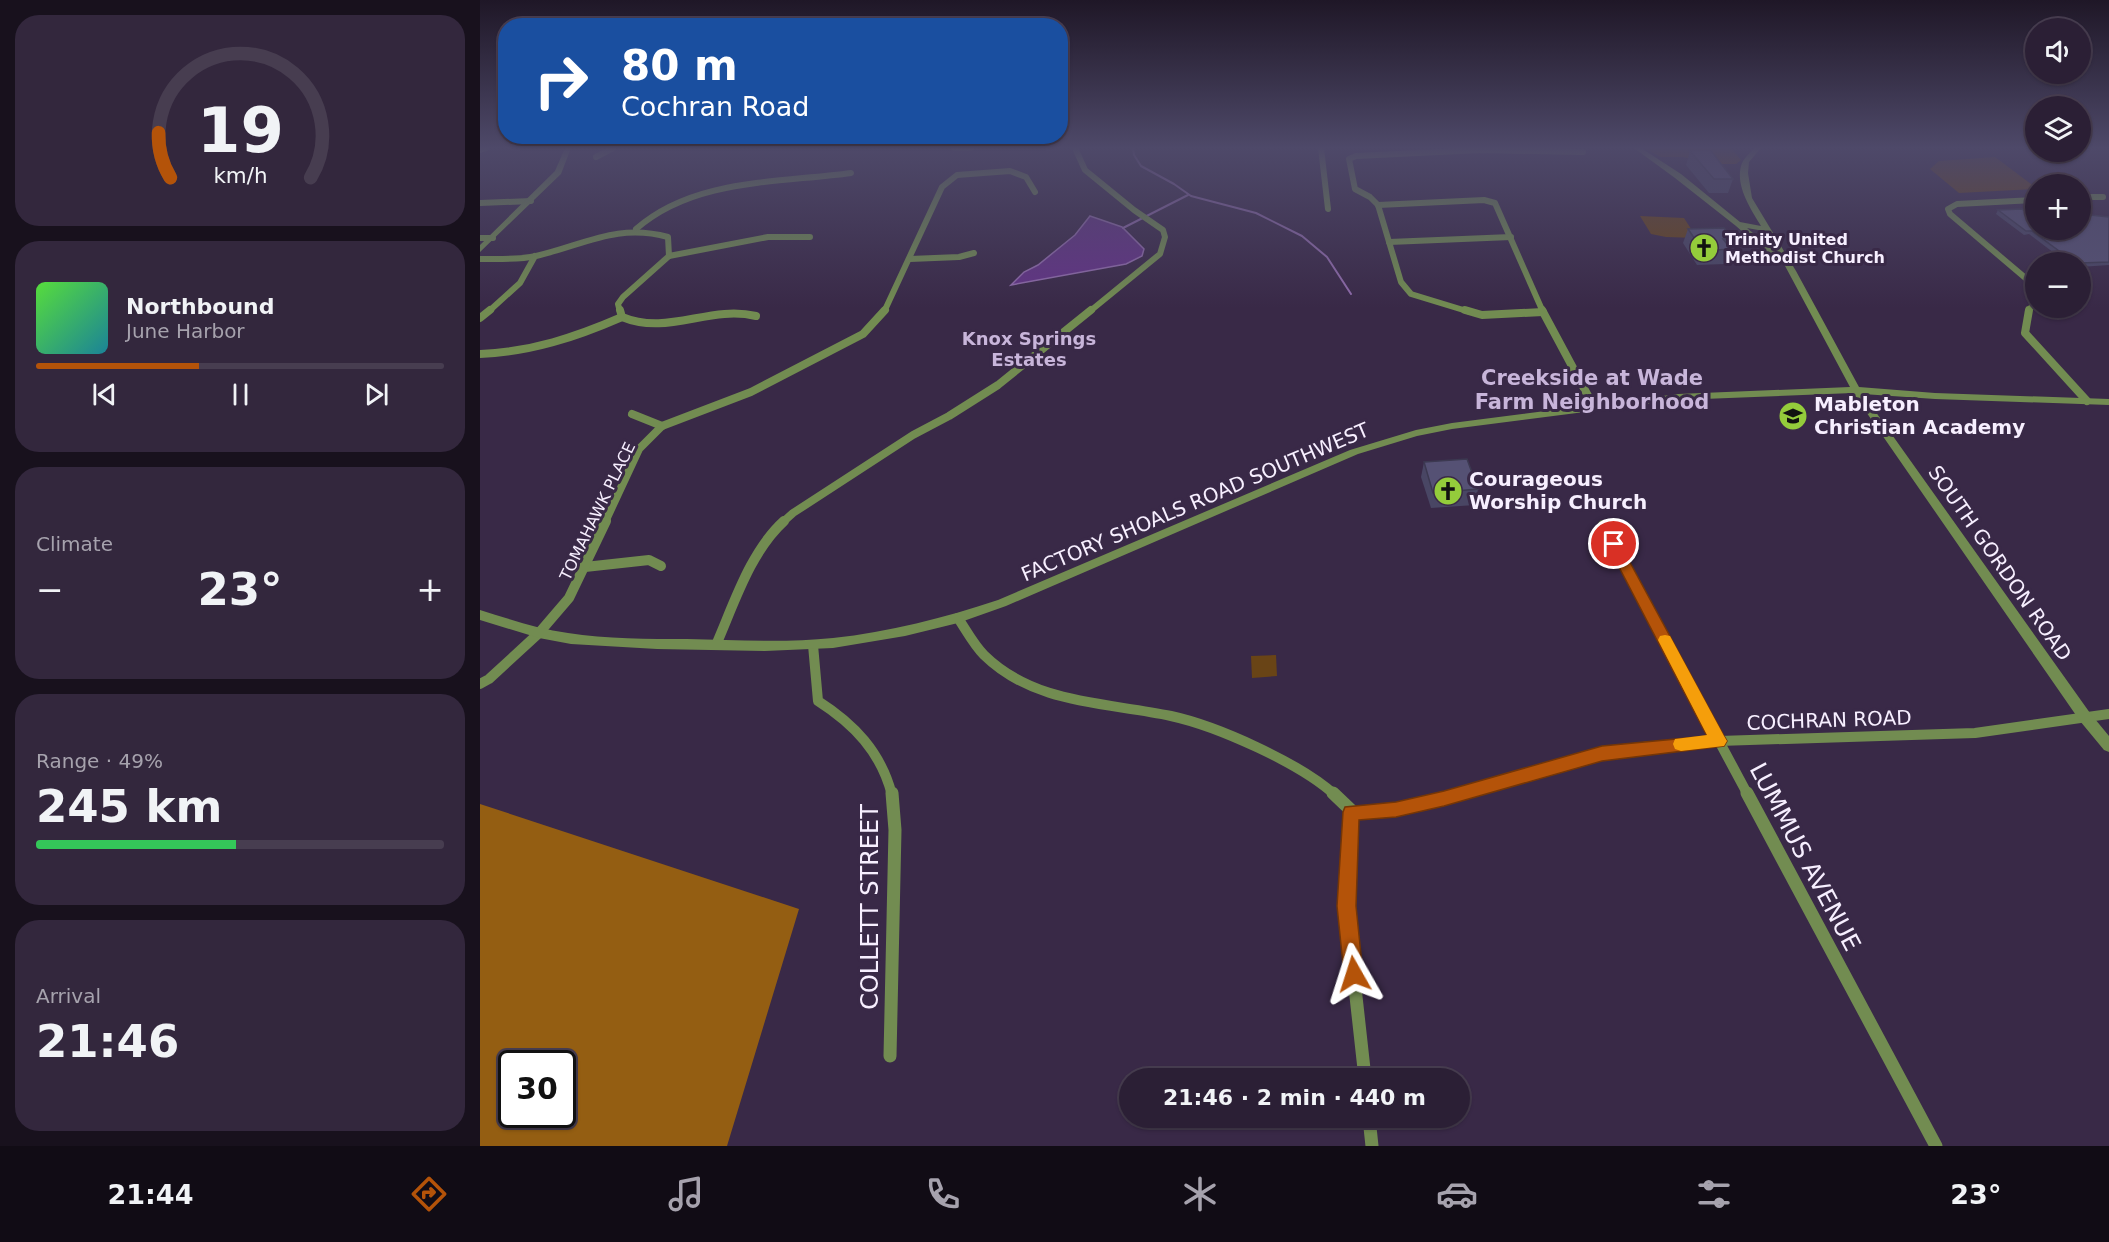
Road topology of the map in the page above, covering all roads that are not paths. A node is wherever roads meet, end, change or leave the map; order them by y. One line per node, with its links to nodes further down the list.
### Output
1 (507, 201): 13 (street)
2 (531, 201): 23 (street)
3 (684, 201): 18 (street)
4 (936, 201): 30 (street, TOMAHAWK PLACE)
5 (1124, 201): 51 (street)
6 (1327, 201): 15 (street)
7 (1375, 201): 14 (street)
8 (1471, 201): 14 (street)
9 (1487, 201): 21 (street)
10 (1709, 201): 17 (street)
11 (1751, 201): 16 (street, SOUTH GORDON ROAD)
12 (2007, 201): 32 (street)
13 (480, 202)
14 (1378, 205): 24 (street)
15 (1328, 209)
16 (1754, 210): 17 (street); 19 (street, SOUTH GORDON ROAD)
17 (1732, 220): 19 (street); 31 (street)
18 (636, 229): 27 (street); 28 (street)
19 (1766, 229): 31 (street, SOUTH GORDON ROAD)
20 (810, 237): 28 (street)
21 (1511, 237): 24 (street); 33 (street)
22 (480, 238): 23 (street)
23 (493, 238): 25 (street)
24 (1389, 242): 33 (street)
25 (480, 250)
26 (974, 253): 30 (street)
27 (536, 256): 29 (street); 36 (street)
28 (669, 256): 35 (street)
29 (480, 259)
30 (910, 259): 44 (street, TOMAHAWK PLACE)
31 (1792, 271): 39 (street, SOUTH GORDON ROAD)
32 (2025, 279)
33 (1543, 312): 42 (street)
34 (756, 316): 35 (street)
35 (622, 317): 38 (street)
36 (480, 318)
37 (2025, 318): 40 (street)
38 (480, 354)
39 (1856, 390): 40 (street, FACTORY SHOALS ROAD SOUTHWEST); 42 (street, FACTORY SHOALS ROAD SOUTHWEST); 55 (street, SOUTH GORDON ROAD)
40 (2087, 401): 41 (street, FACTORY SHOALS ROAD SOUTHWEST)
41 (2109, 402)
42 (1594, 407): 49 (street, FACTORY SHOALS ROAD SOUTHWEST)
43 (632, 414): 44 (street)
44 (662, 426): 46 (street, TOMAHAWK PLACE)
45 (1603, 525): 56 (street, LUMMUS AVENUE)
46 (585, 567): 47 (street); 50 (street, TOMAHAWK PLACE)
47 (661, 567)
48 (480, 615): 50 (street, FACTORY SHOALS ROAD SOUTHWEST)
49 (957, 618): 52 (street, FACTORY SHOALS ROAD SOUTHWEST); 58 (street)
50 (539, 633): 51 (street, FACTORY SHOALS ROAD SOUTHWEST); 53 (street, TOMAHAWK PLACE)
51 (716, 645): 52 (street, FACTORY SHOALS ROAD SOUTHWEST)
52 (813, 645): 59 (street, COLLETT STREET)
53 (480, 684)
54 (2109, 714): 55 (street, COCHRAN ROAD)
55 (2085, 717): 56 (street, COCHRAN ROAD); 57 (street, SOUTH GORDON ROAD)
56 (1719, 741): 58 (street, COCHRAN ROAD); 63 (street, LUMMUS AVENUE)
57 (2109, 747)
58 (1351, 812): 60 (street)
59 (890, 1056)
60 (1364, 1068)
61 (1370, 1128): 62 (street)
62 (1372, 1146)
63 (1936, 1146)

